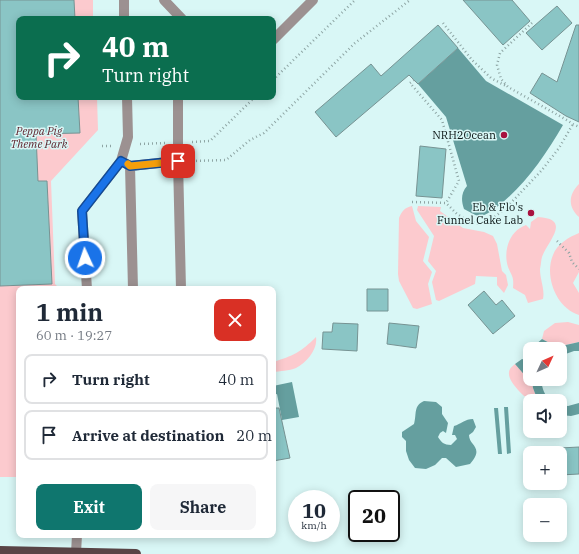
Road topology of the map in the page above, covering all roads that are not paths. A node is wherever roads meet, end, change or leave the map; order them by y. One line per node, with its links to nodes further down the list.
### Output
1 (124, 0): 4 (lane)
2 (164, 0): 5 (lane)
3 (313, 0): 6 (lane)
4 (124, 16)
5 (178, 16)
6 (276, 37)
7 (127, 100): 10 (lane)
8 (178, 100): 9 (lane)
9 (178, 161): 10 (lane); 13 (lane)
10 (125, 163): 11 (lane); 12 (lane)
11 (87, 286)
12 (133, 286)
13 (181, 286)
14 (77, 538): 16 (lane)
15 (0, 551): 16 (main road)
16 (76, 553): 17 (main road)
17 (136, 554)

